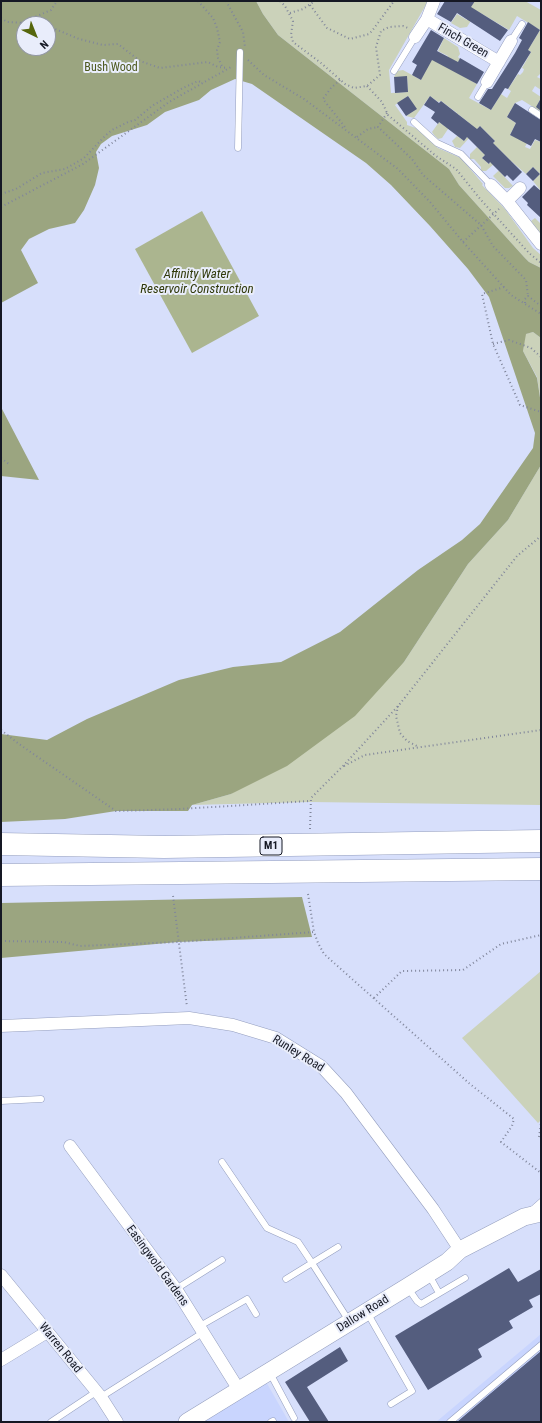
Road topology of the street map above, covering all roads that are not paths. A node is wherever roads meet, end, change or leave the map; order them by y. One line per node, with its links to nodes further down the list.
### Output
1 (434, 1): 2 (street, Finch Green)
2 (427, 20): 4 (street, Finch Green); 7 (street, Finch Green)
3 (522, 24): 5 (lane)
4 (416, 36): 8 (lane)
5 (512, 41): 7 (street, Finch Green)
6 (240, 52): 14 (lane)
7 (499, 62): 9 (street, Finch Green)
8 (394, 71)
9 (486, 82): 10 (lane)
10 (478, 97)
11 (532, 110): 12 (lane)
12 (541, 116)
13 (414, 122): 15 (lane)
14 (238, 148)
15 (491, 185): 17 (street)
16 (520, 188): 17 (street)
17 (507, 202): 18 (street)
18 (541, 244)
19 (541, 841): 20 (highway, M1)
20 (1, 844)
21 (541, 869): 22 (highway, M1)
22 (1, 875)
23 (1, 1026): 32 (street, Runley Road)
24 (41, 1099): 25 (lane)
25 (1, 1101)
26 (70, 1146): 40 (street, Easingwold Gardens)
27 (222, 1162): 34 (lane)
28 (541, 1202): 30 (lane)
29 (541, 1213): 30 (street, Dallow Road)
30 (524, 1217): 32 (street, Dallow Road)
31 (338, 1246): 34 (lane)
32 (460, 1250): 35 (street, Dallow Road)
33 (222, 1260): 40 (lane)
34 (312, 1263): 38 (lane); 44 (lane)
35 (428, 1274): 39 (street, Dallow Road); 41 (lane)
36 (1, 1275): 46 (street, Warren Road)
37 (464, 1278): 41 (lane)
38 (286, 1279)
39 (407, 1287): 41 (lane); 42 (street, Dallow Road)
40 (176, 1289): 45 (street, Easingwold Gardens)
41 (440, 1293)
42 (367, 1312): 44 (street, Dallow Road); 52 (lane)
43 (256, 1314): 45 (lane)
44 (350, 1322): 49 (street, Dallow Road)
45 (202, 1329): 50 (street, Easingwold Gardens); 51 (lane)
46 (47, 1332): 48 (street); 51 (street, Warren Road)
47 (541, 1345): 57 (lane)
48 (1, 1360)
49 (269, 1372): 50 (street, Dallow Road); 53 (lane)
50 (239, 1390): 56 (street, Dallow Road)
51 (99, 1394): 54 (lane); 55 (street, Warren Road)
52 (391, 1404)
53 (294, 1418)
54 (51, 1422)
55 (117, 1422)
56 (187, 1422)
57 (450, 1422)

